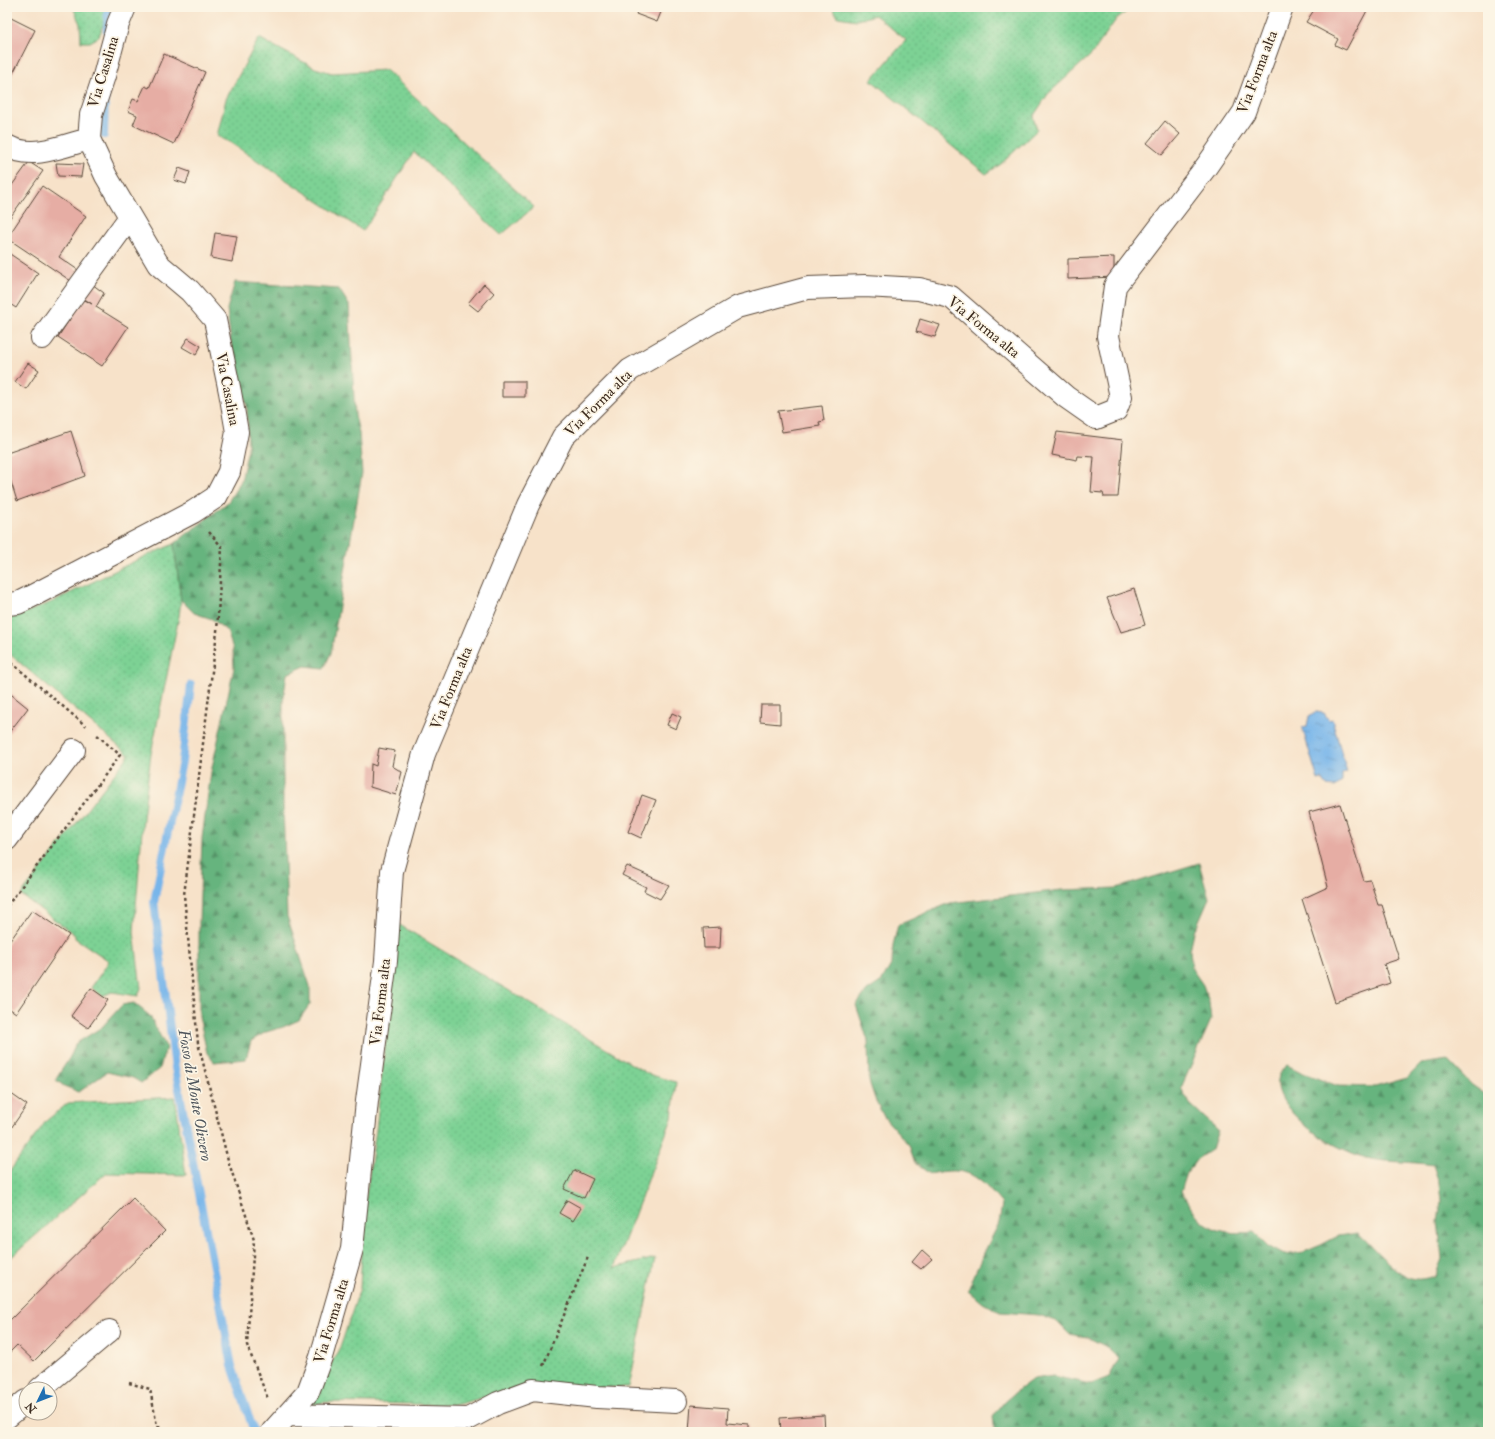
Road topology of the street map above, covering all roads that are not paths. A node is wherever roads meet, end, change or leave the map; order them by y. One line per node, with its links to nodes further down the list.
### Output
1 (125, 7): 3 (street, Via Casalina)
2 (1282, 7): 15 (street, Via Forma alta)
3 (88, 139): 4 (street); 5 (street, Via Casalina)
4 (7, 146)
5 (130, 217): 6 (street); 7 (street, Via Casalina)
6 (42, 338)
7 (7, 604)
8 (74, 750): 9 (street)
9 (7, 839)
10 (109, 1331): 11 (street)
11 (50, 1381)
12 (676, 1401): 15 (street)
13 (18, 1408): 14 (street)
14 (7, 1417)
15 (279, 1424)

